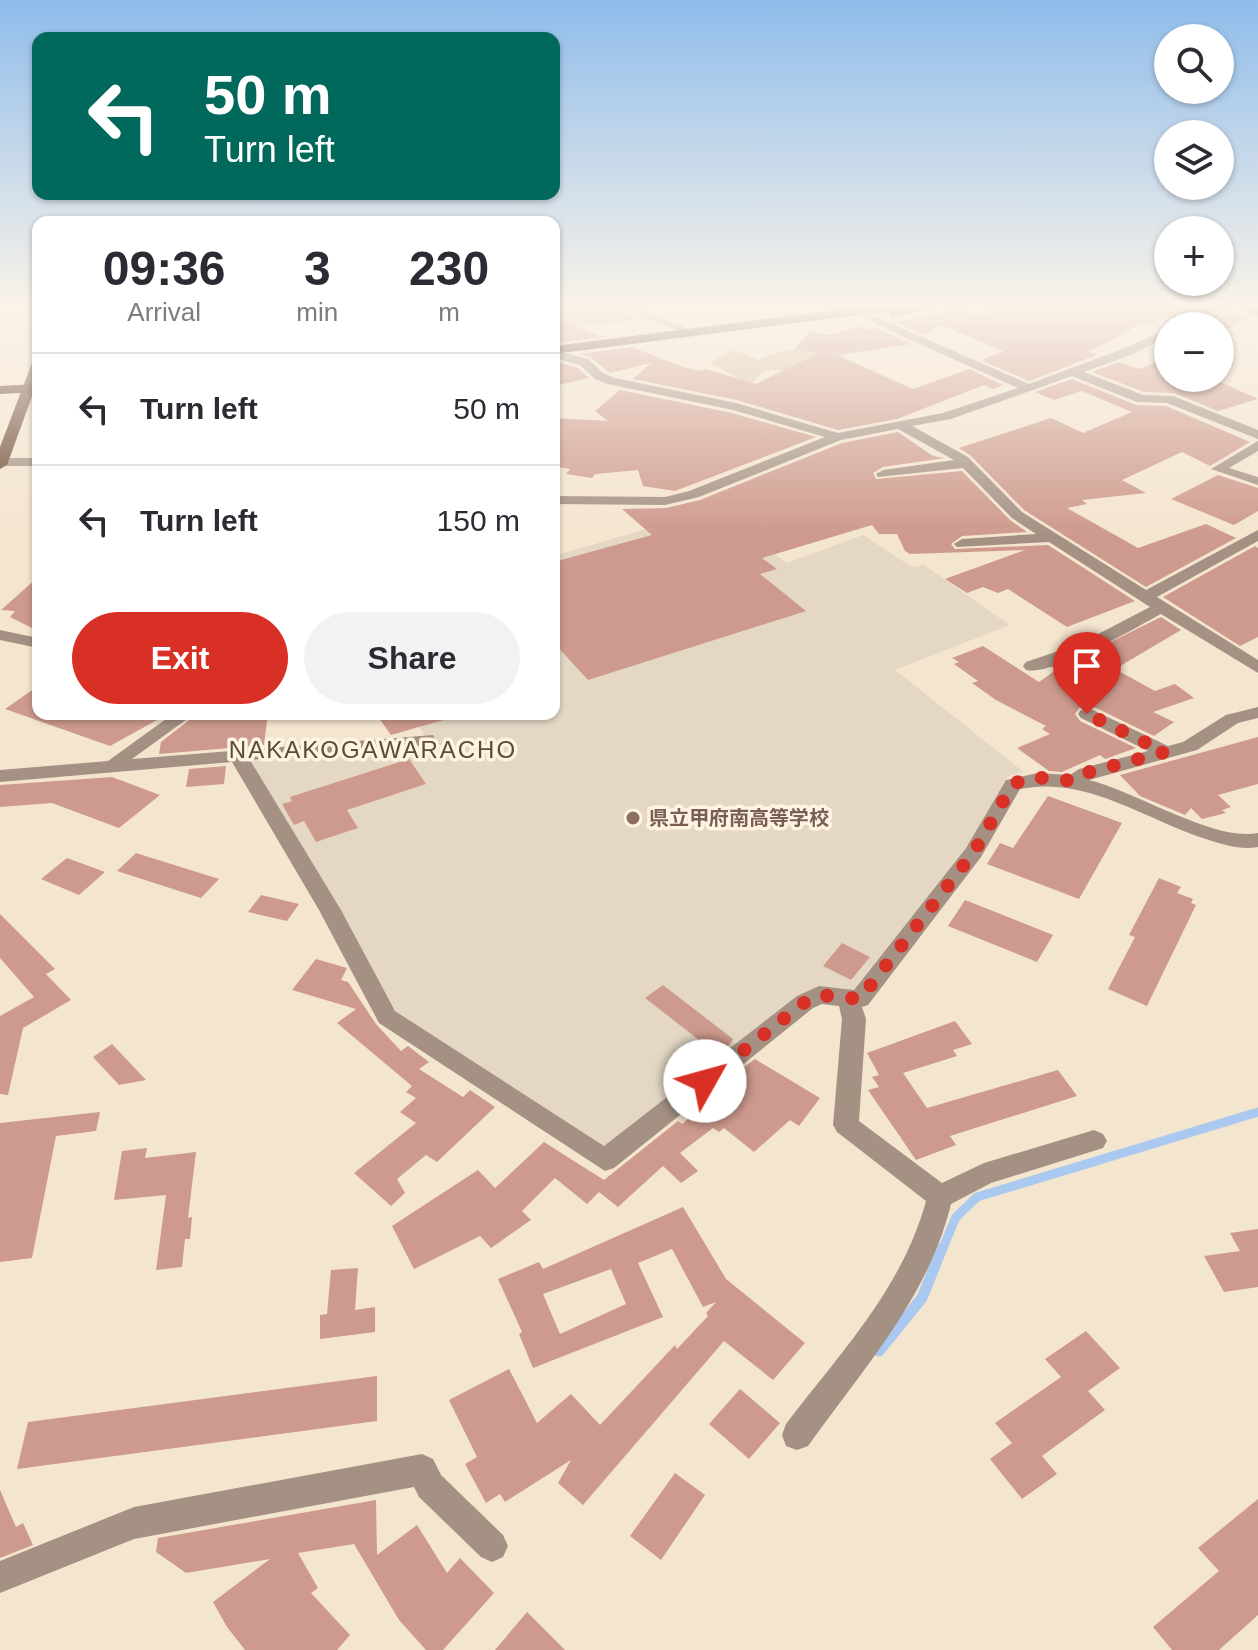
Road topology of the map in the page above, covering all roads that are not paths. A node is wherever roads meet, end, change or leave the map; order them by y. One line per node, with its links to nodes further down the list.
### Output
1 (617, 382): 11 (street)
2 (1015, 382): 7 (street)
3 (1046, 382): 7 (street)
4 (1098, 382): 10 (street)
5 (32, 384): 6 (highway)
6 (2, 388)
7 (1029, 388): 9 (street)
8 (32, 389): 14 (main road)
9 (900, 425): 11 (street); 15 (street)
10 (1258, 435)
11 (838, 437): 18 (street)
12 (1258, 445): 17 (street)
13 (32, 462): 14 (street)
14 (1, 463)
15 (966, 463): 16 (street); 20 (street)
16 (883, 474)
17 (1258, 481)
18 (560, 500)
19 (1258, 535): 22 (street)
20 (1052, 537): 21 (street); 22 (street)
21 (962, 544)
22 (1144, 597): 23 (street)
23 (1160, 608): 26 (street); 27 (street)
24 (0, 635): 25 (street)
25 (32, 642)
26 (1032, 666)
27 (1258, 668)
28 (1258, 712): 32 (street)
29 (1087, 714): 32 (street)
30 (176, 720): 34 (street)
31 (426, 739): 33 (street)
32 (1165, 752): 36 (street)
33 (238, 756): 34 (street); 36 (street)
34 (113, 767): 35 (street)
35 (0, 776)
36 (1075, 781): 37 (street)
37 (1258, 840)
38 (850, 1007): 40 (street)
39 (1094, 1141): 40 (street)
40 (940, 1197): 41 (street)
41 (797, 1435)
42 (492, 1546): 43 (street)
43 (0, 1577)

